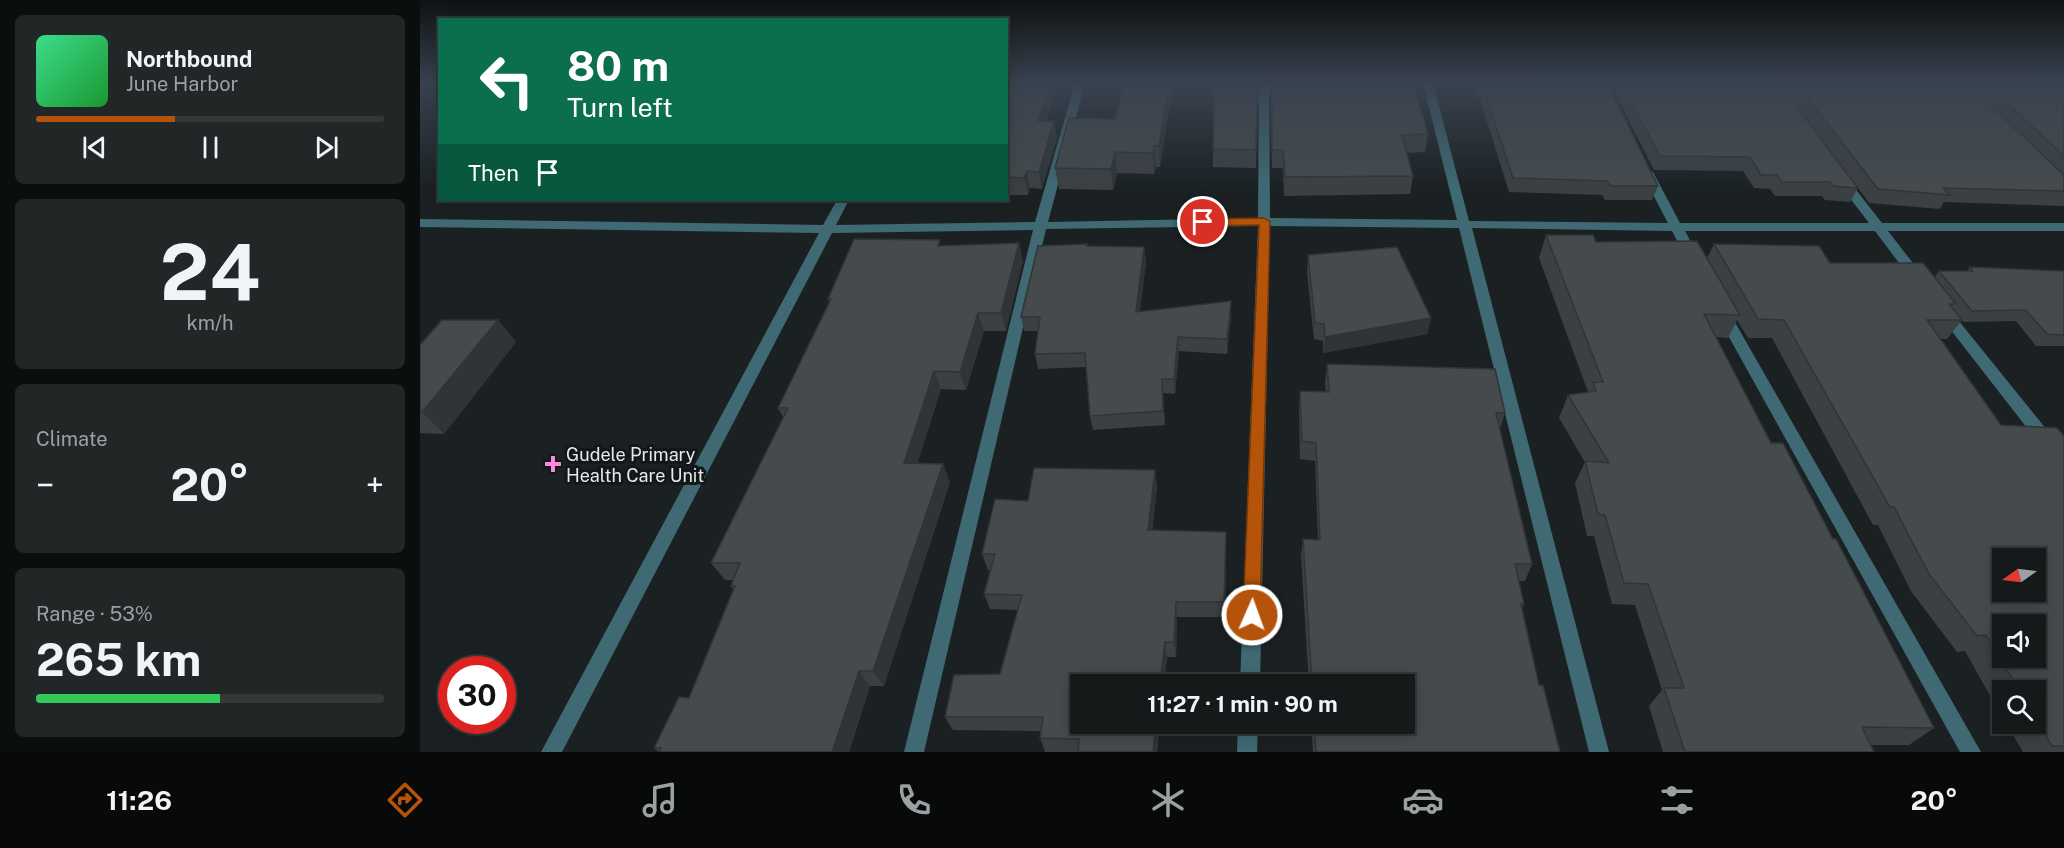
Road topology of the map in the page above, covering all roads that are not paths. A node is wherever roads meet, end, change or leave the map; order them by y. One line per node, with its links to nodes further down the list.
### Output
1 (1070, 118): 10 (street)
2 (1264, 118): 7 (street)
3 (1437, 118): 9 (street)
4 (1644, 166): 11 (street)
5 (1834, 170): 12 (street)
6 (842, 201): 14 (street)
7 (1264, 222): 9 (street); 10 (street); 18 (street)
8 (420, 223): 14 (street)
9 (1463, 223): 11 (street); 23 (street)
10 (1041, 224): 14 (street); 21 (street)
11 (1675, 227): 12 (street); 15 (street)
12 (1877, 227): 13 (street); 17 (street)
13 (2064, 227)
14 (827, 229): 20 (street)
15 (1698, 268)
16 (1716, 299): 24 (street)
17 (2064, 463)
18 (1250, 674)
19 (1248, 734): 22 (street)
20 (550, 752)
21 (914, 752)
22 (1247, 752)
23 (1599, 752)
24 (1971, 752)

